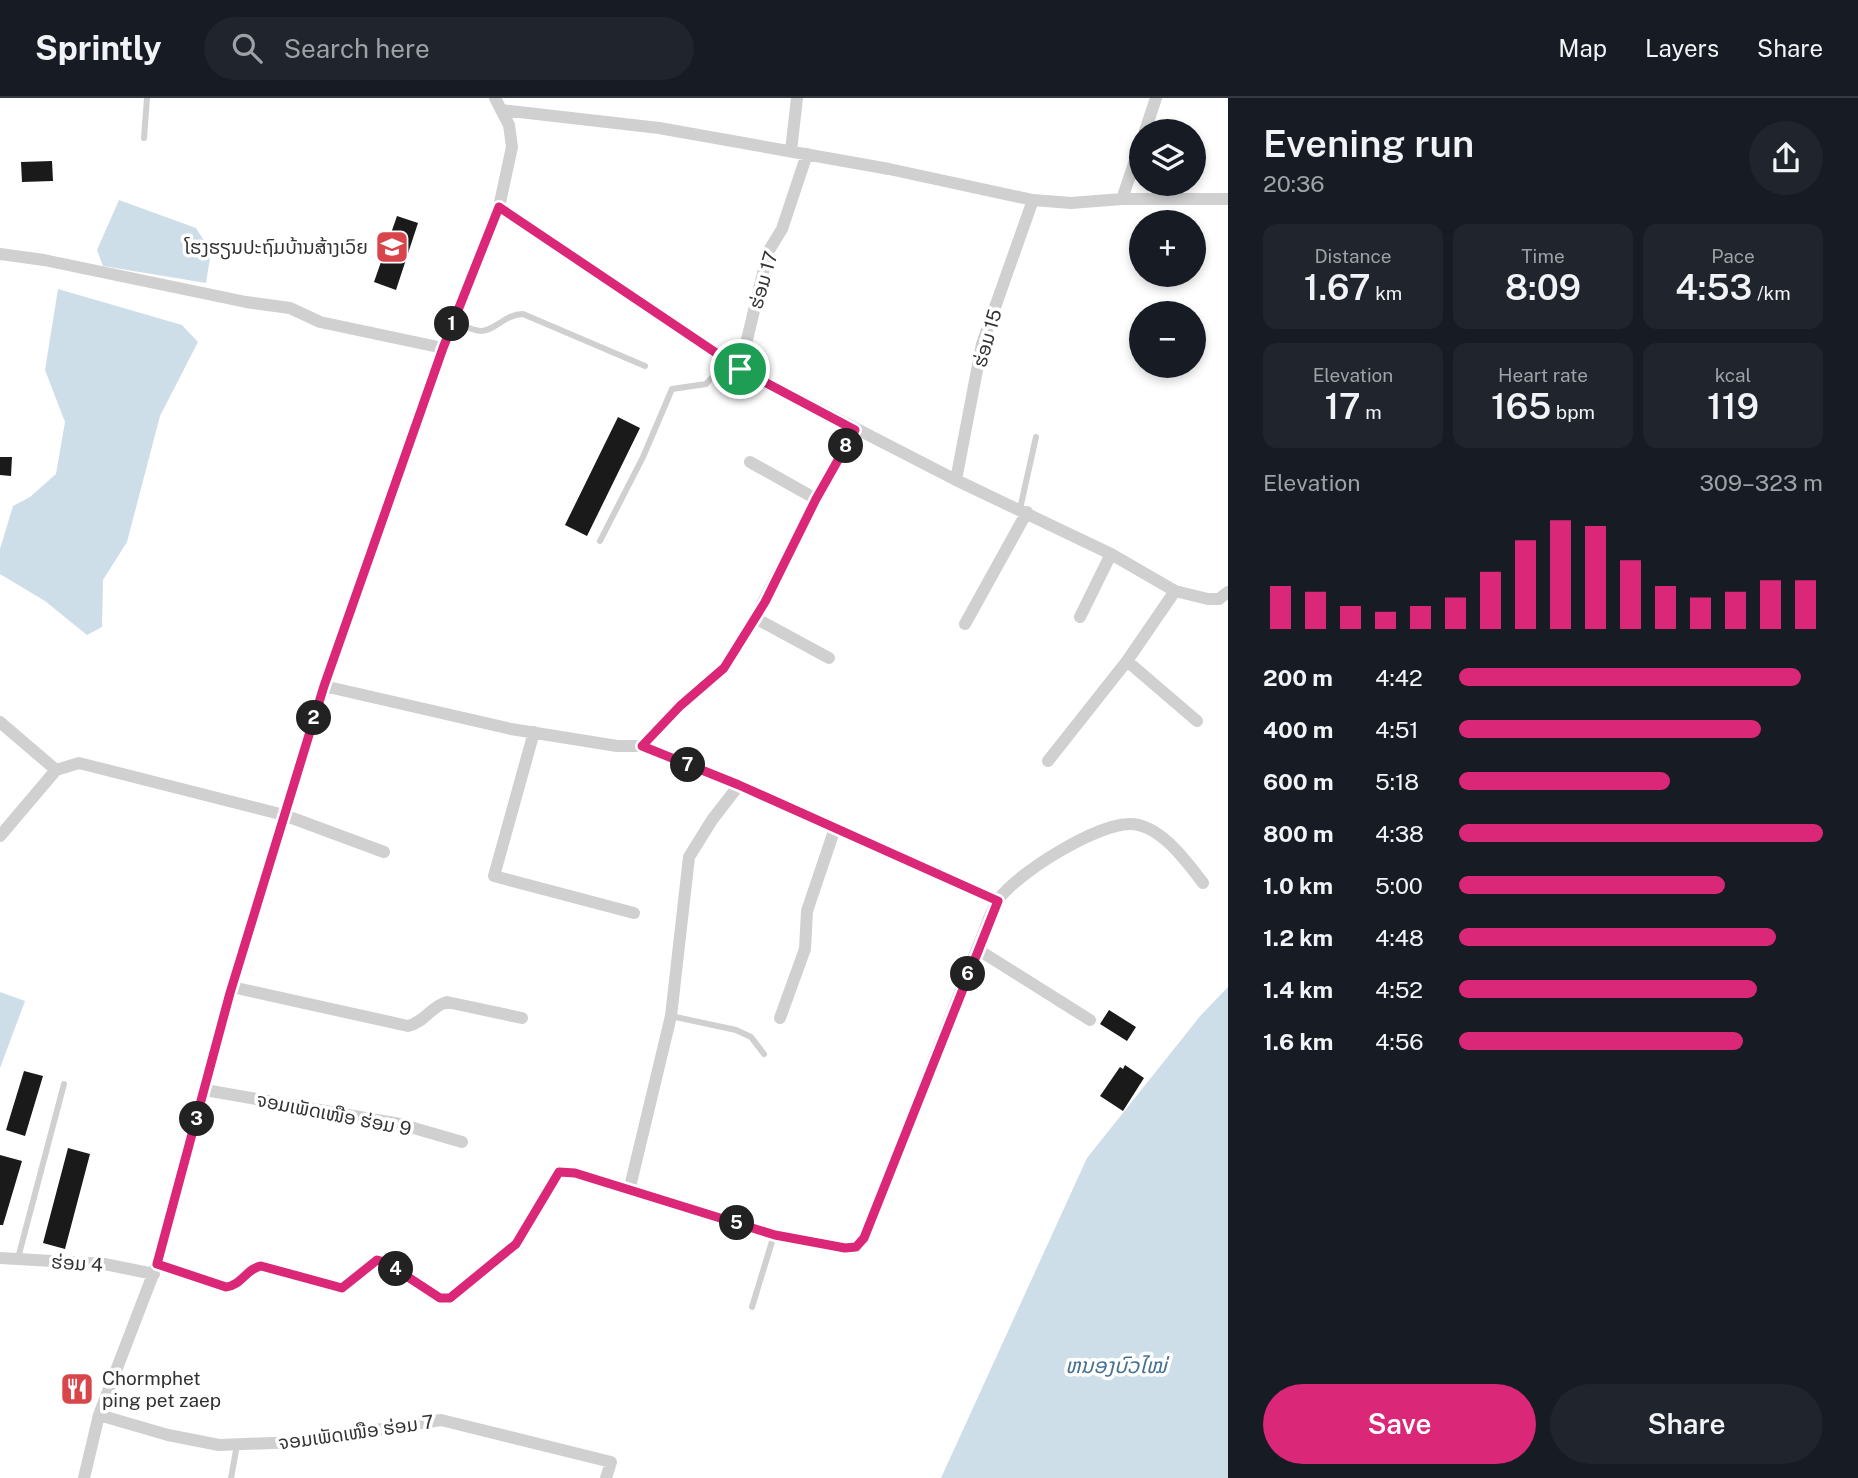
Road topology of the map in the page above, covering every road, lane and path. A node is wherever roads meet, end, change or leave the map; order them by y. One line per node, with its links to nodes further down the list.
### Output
1 (147, 98): 6 (lane)
2 (797, 98): 7 (street)
3 (1156, 98): 5 (street)
4 (498, 104): 7 (street); 13 (street)
5 (1149, 119)
6 (145, 138)
7 (791, 151): 8 (street)
8 (807, 154): 12 (street); 19 (street, ຮ່ອມ 17)
9 (1129, 178): 10 (street)
10 (1122, 198): 11 (street); 12 (street)
11 (1228, 199)
12 (1033, 200): 23 (street, ຮ່ອມ 15)
13 (499, 207): 15 (street); 17 (street)
14 (0, 254): 16 (street)
15 (454, 322): 16 (street); 18 (lane)
16 (443, 348): 35 (street)
17 (727, 361): 19 (street); 26 (lane)
18 (645, 366)
19 (740, 369): 20 (street)
20 (855, 430): 23 (street); 24 (street)
21 (1036, 437): 25 (lane)
22 (750, 462): 24 (street)
23 (956, 480): 25 (street)
24 (816, 499): 31 (street)
25 (1023, 511): 27 (street); 32 (street)
26 (600, 541)
27 (1111, 554): 28 (street); 30 (street)
28 (1175, 591): 29 (street); 34 (street)
29 (1227, 596)
30 (1080, 617)
31 (755, 618): 33 (street); 39 (street)
32 (965, 624)
33 (829, 658)
34 (1127, 661): 36 (street); 40 (street)
35 (324, 686): 38 (street); 43 (street)
36 (1197, 721)
37 (0, 722): 41 (street)
38 (534, 732): 39 (street); 49 (street)
39 (642, 746): 42 (street)
40 (1048, 761)
41 (56, 770): 43 (street); 45 (street)
42 (739, 785): 44 (street); 52 (street)
43 (284, 815): 46 (street); 51 (street)
44 (835, 828): 48 (street); 54 (street)
45 (0, 836)
46 (384, 852)
47 (1203, 883): 48 (street)
48 (998, 901): 50 (street)
49 (634, 913)
50 (977, 949): 55 (street); 61 (street)
51 (232, 987): 53 (street); 58 (street)
52 (671, 1016): 56 (lane); 60 (street)
53 (522, 1018)
54 (780, 1018)
55 (1090, 1020)
56 (764, 1054)
57 (64, 1084): 63 (lane)
58 (205, 1090): 59 (street, ຈອມເພັດເໜືອ ຮ່ອມ 9); 64 (street)
59 (462, 1142)
60 (629, 1191): 61 (street); 64 (street, ຮ່ອມ 4)
61 (775, 1235): 65 (lane)
62 (0, 1258): 63 (street, ຮ່ອມ 4)
63 (18, 1259): 64 (street, ຮ່ອມ 4)
64 (155, 1269): 66 (street)
65 (752, 1307)
66 (99, 1415): 67 (street, ຈອມເພັດເໜືອ ຮ່ອມ 7); 68 (street)
67 (237, 1445): 69 (lane); 70 (street, ຈອມເພັດເໜືອ ຮ່ອມ 7)
68 (84, 1478)
69 (231, 1478)
70 (606, 1478)

